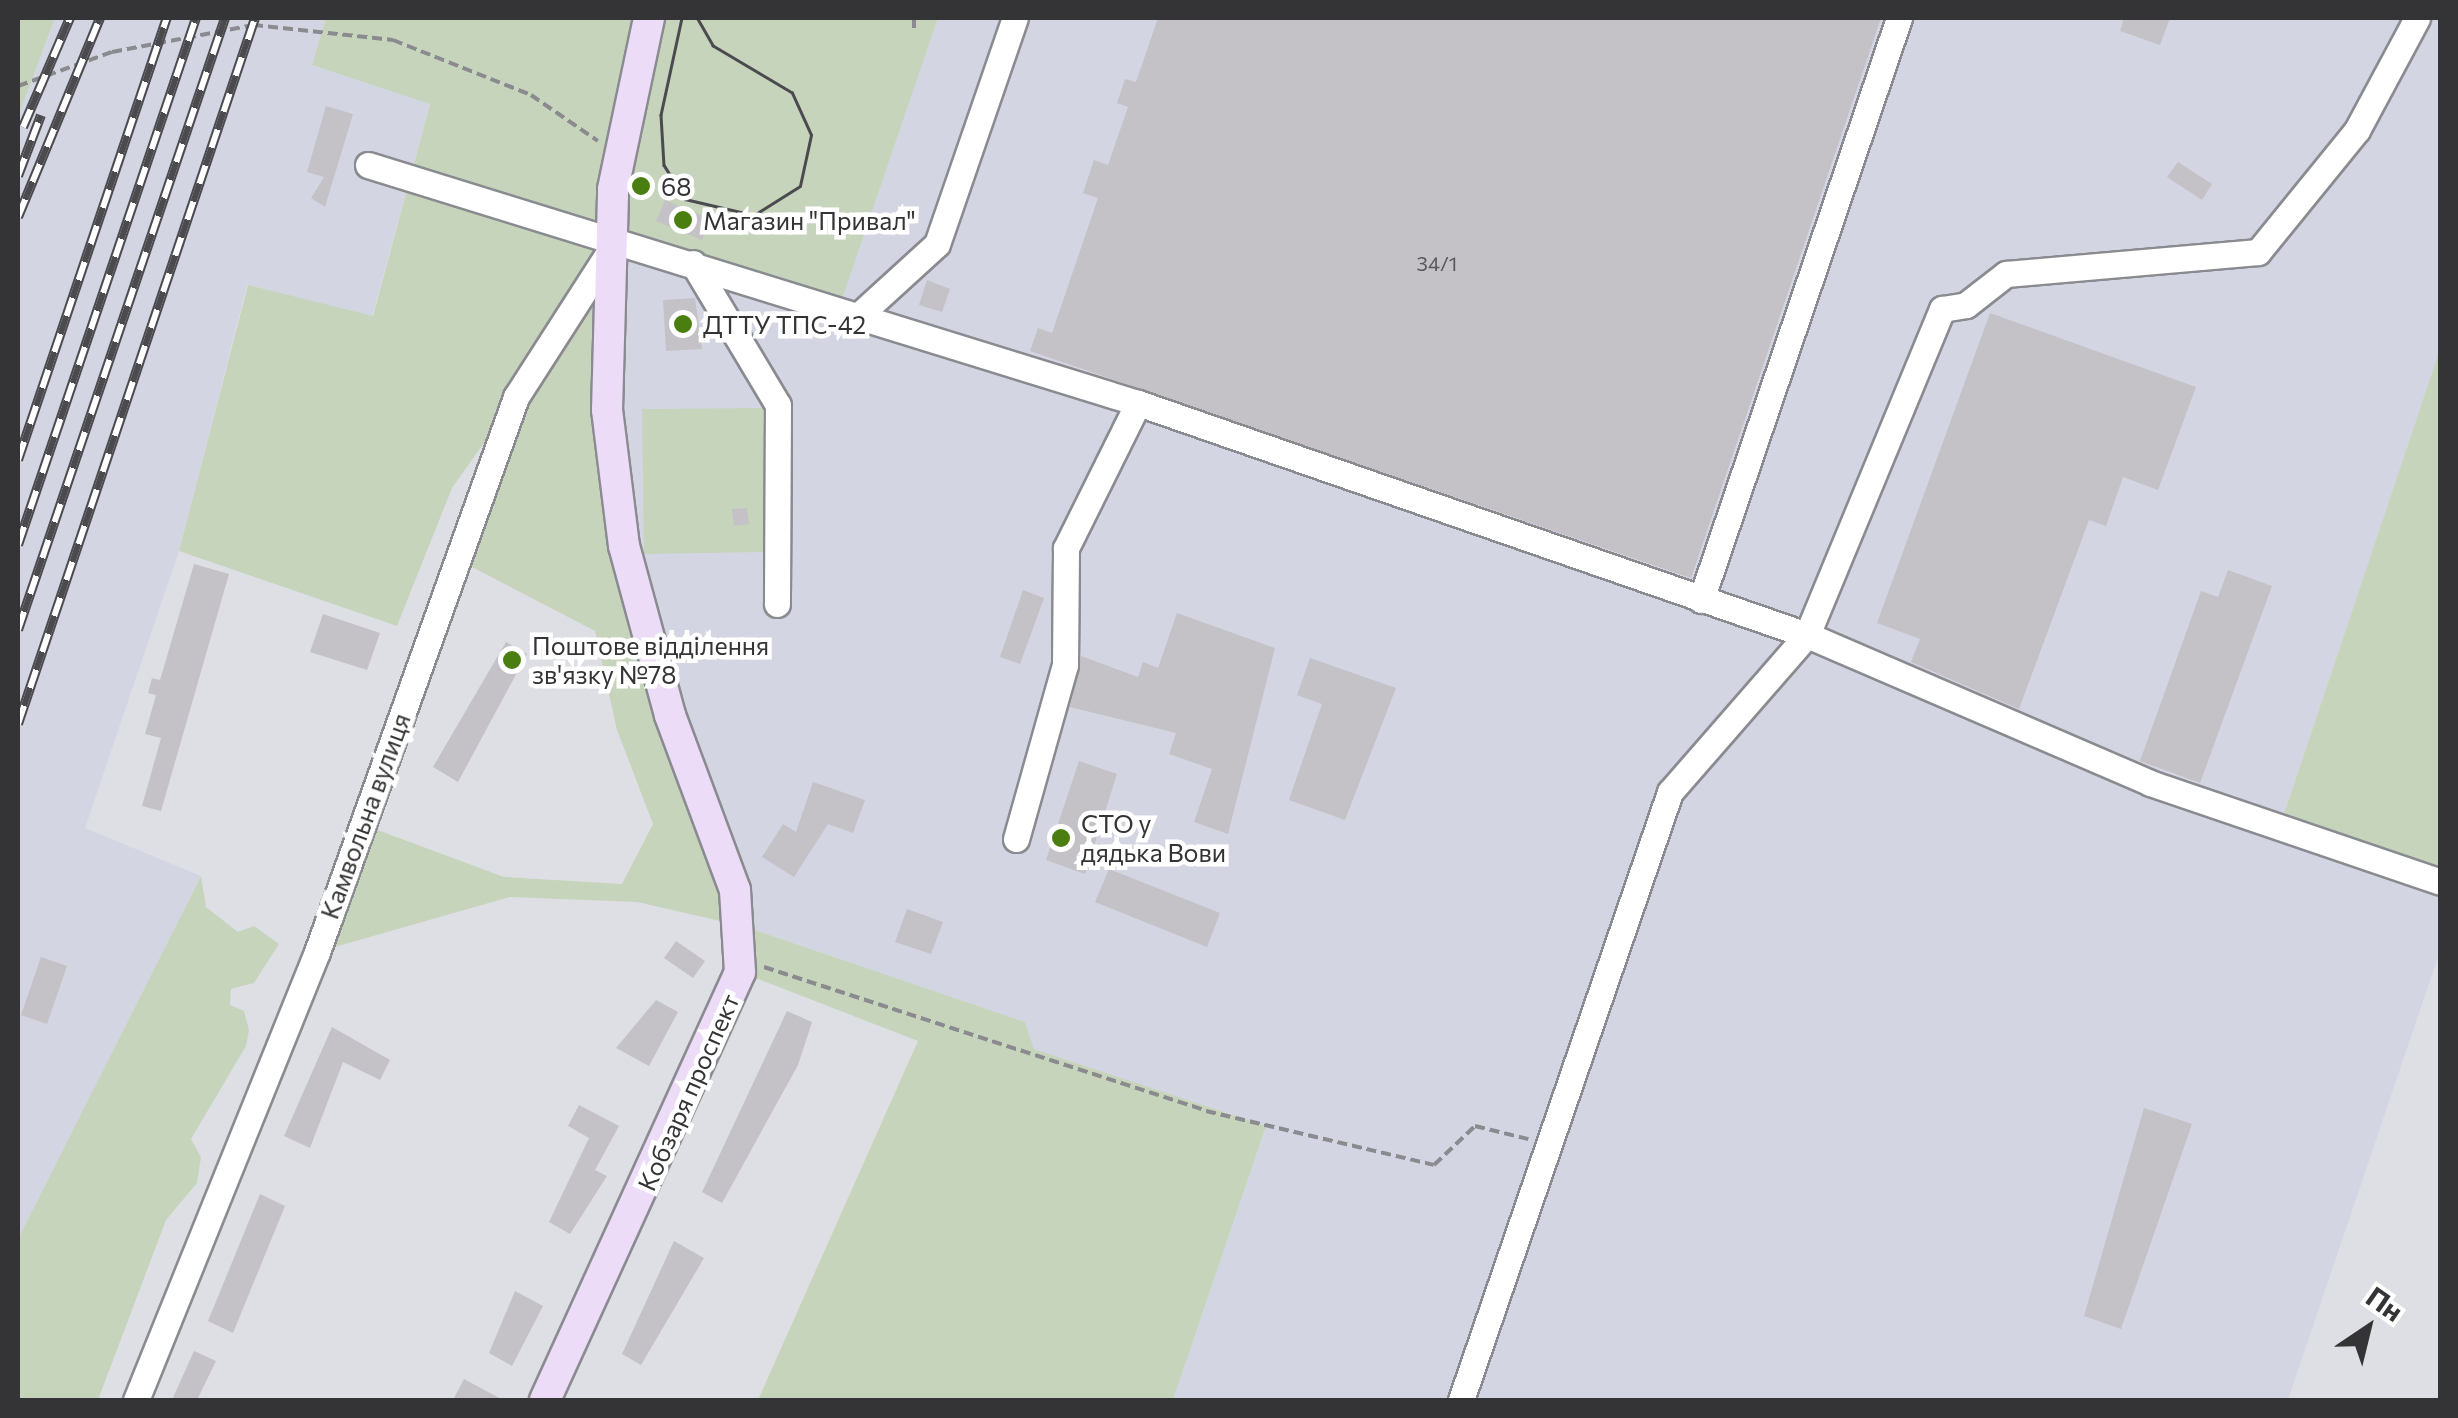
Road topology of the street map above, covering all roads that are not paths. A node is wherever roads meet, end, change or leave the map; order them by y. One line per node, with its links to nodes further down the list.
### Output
1 (649, 18): 6 (main road, Кобзаря проспект)
2 (1015, 18): 8 (street)
3 (1899, 18): 10 (street)
4 (2417, 18): 12 (street)
5 (368, 165): 6 (street)
6 (615, 243): 7 (street); 15 (street, Камвольна вулиця); 16 (main road, Кобзаря проспект)
7 (692, 263): 8 (street); 11 (street)
8 (857, 317): 9 (street)
9 (1138, 403): 10 (street); 13 (street)
10 (1700, 600): 12 (street)
11 (777, 604)
12 (1807, 636): 14 (street); 17 (street)
13 (1016, 840)
14 (2440, 882)
15 (136, 1400)
16 (545, 1400)
17 (1461, 1400)

